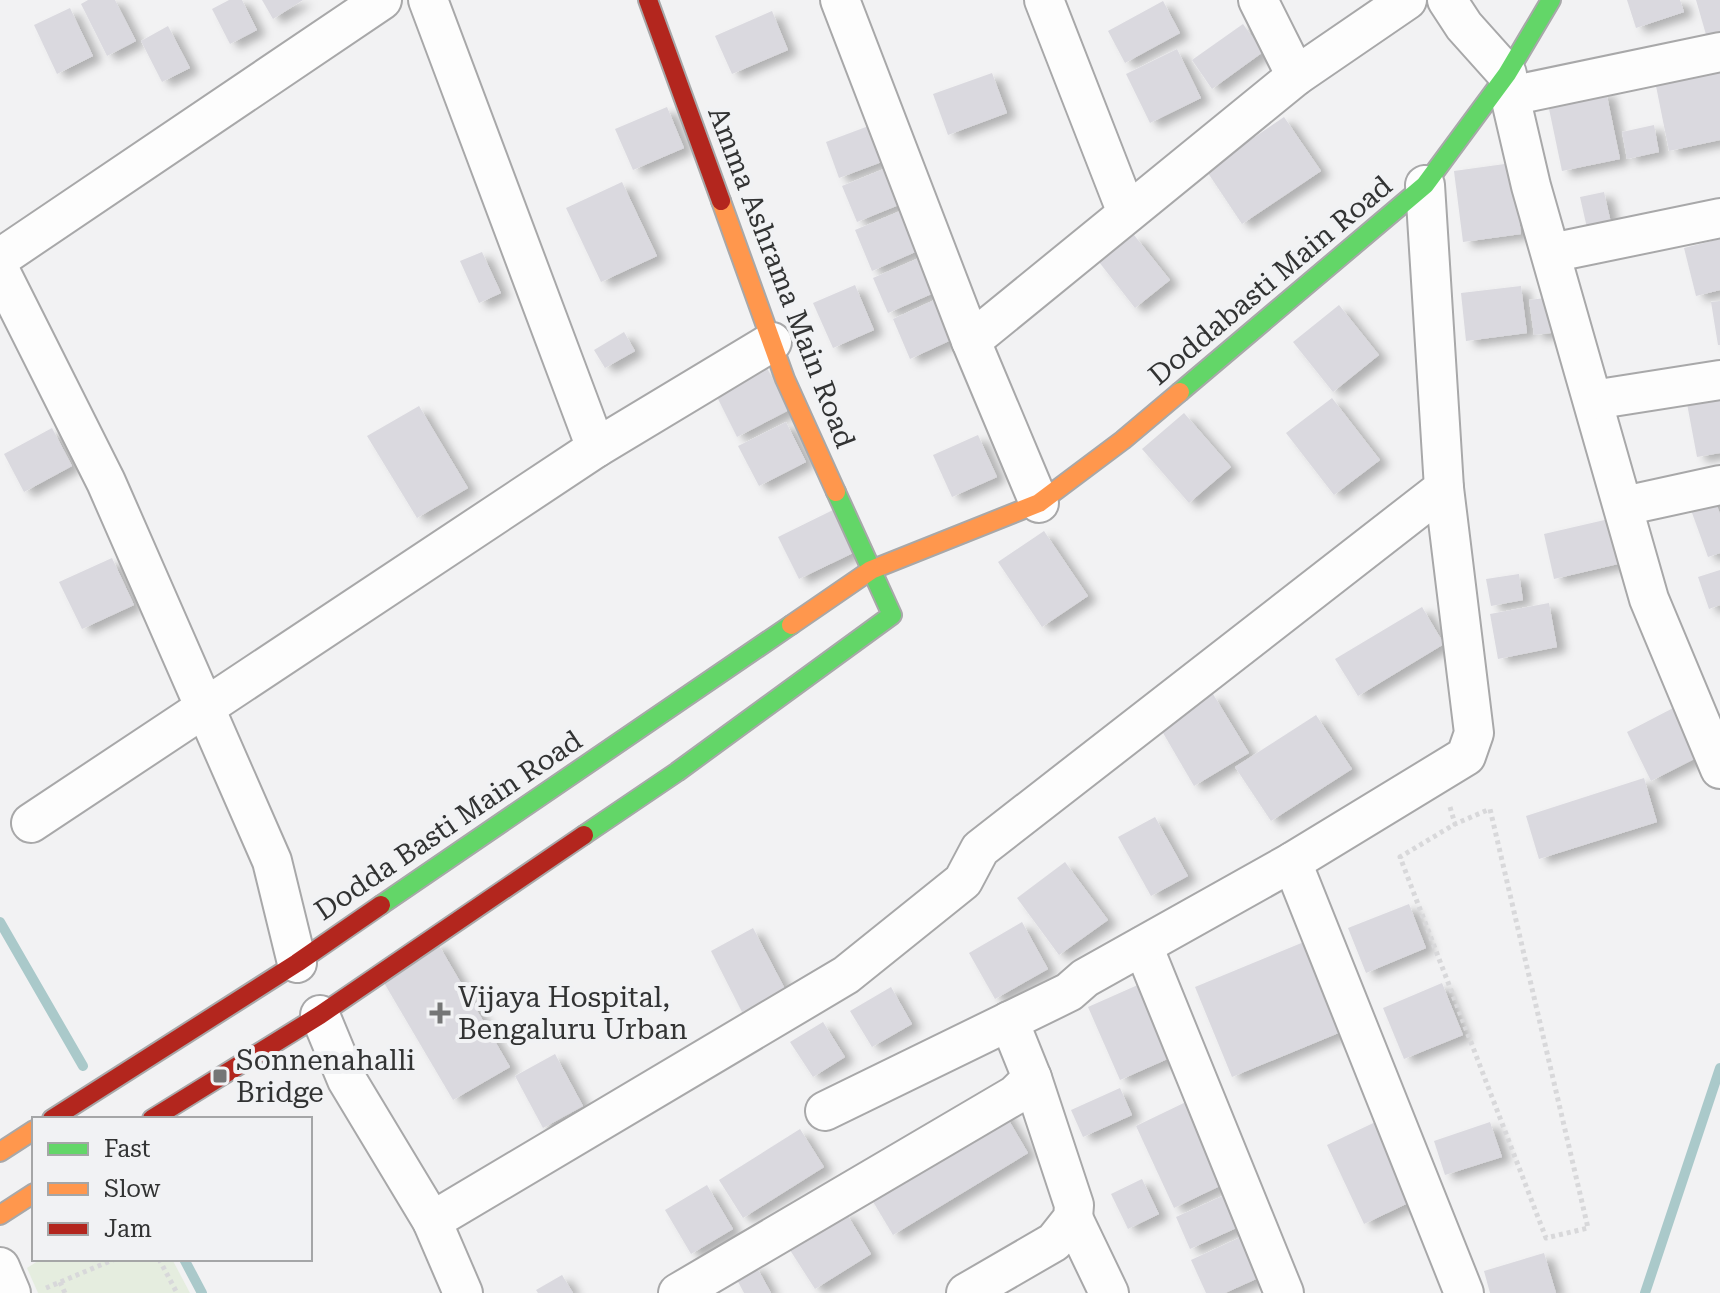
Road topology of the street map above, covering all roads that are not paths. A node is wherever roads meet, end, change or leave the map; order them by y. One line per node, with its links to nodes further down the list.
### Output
1 (382, 0): 17 (street)
2 (428, 0): 23 (street)
3 (648, 0): 20 (street, Amma Ashrama Main Road)
4 (840, 0): 19 (street)
5 (1044, 0): 14 (street)
6 (1258, 0): 11 (street)
7 (1407, 0): 11 (street)
8 (1447, 0): 12 (street)
9 (1551, 0): 12 (street, Doddabasti Main Road)
10 (1720, 52): 12 (street)
11 (1296, 76): 14 (street)
12 (1509, 85): 13 (street, Doddabasti Main Road); 16 (street)
13 (1425, 185): 25 (street); 26 (street, Doddabasti Main Road)
14 (1127, 213): 19 (street)
15 (1720, 218): 16 (street)
16 (1551, 253): 22 (street)
17 (0, 258)
18 (0, 271): 31 (street)
19 (971, 341): 26 (street)
20 (772, 342): 23 (street); 30 (street, Amma Ashrama Main Road)
21 (1720, 380): 22 (street)
22 (1593, 400): 27 (street)
23 (596, 448): 31 (street)
24 (1720, 485): 27 (street)
25 (1444, 488): 34 (street); 48 (street)
26 (1039, 503): 28 (street, Doddabasti Main Road)
27 (1624, 506): 32 (street)
28 (961, 533): 29 (street); 30 (street, Dodda Basti Main Road)
29 (932, 568)
30 (871, 570): 36 (street, Dodda Basti Main Road); 37 (street)
31 (207, 708): 33 (street); 36 (street)
32 (1720, 769)
33 (31, 823)
34 (1292, 862): 35 (street); 56 (street)
35 (1143, 946): 38 (street); 55 (street)
36 (297, 963): 42 (street, Dodda Basti Main Road)
37 (320, 1015): 41 (street); 48 (street)
38 (1009, 1021): 39 (street); 40 (street)
39 (1032, 1078): 47 (street); 52 (street)
40 (825, 1111)
41 (160, 1114)
42 (55, 1117)
43 (32, 1131): 44 (street)
44 (0, 1152)
45 (32, 1194): 46 (street)
46 (0, 1215)
47 (1073, 1218): 53 (street); 54 (street)
48 (432, 1221): 51 (street)
49 (0, 1267): 50 (street)
50 (11, 1293)
51 (463, 1293)
52 (678, 1293)
53 (966, 1293)
54 (1109, 1293)
55 (1284, 1293)
56 (1464, 1293)

